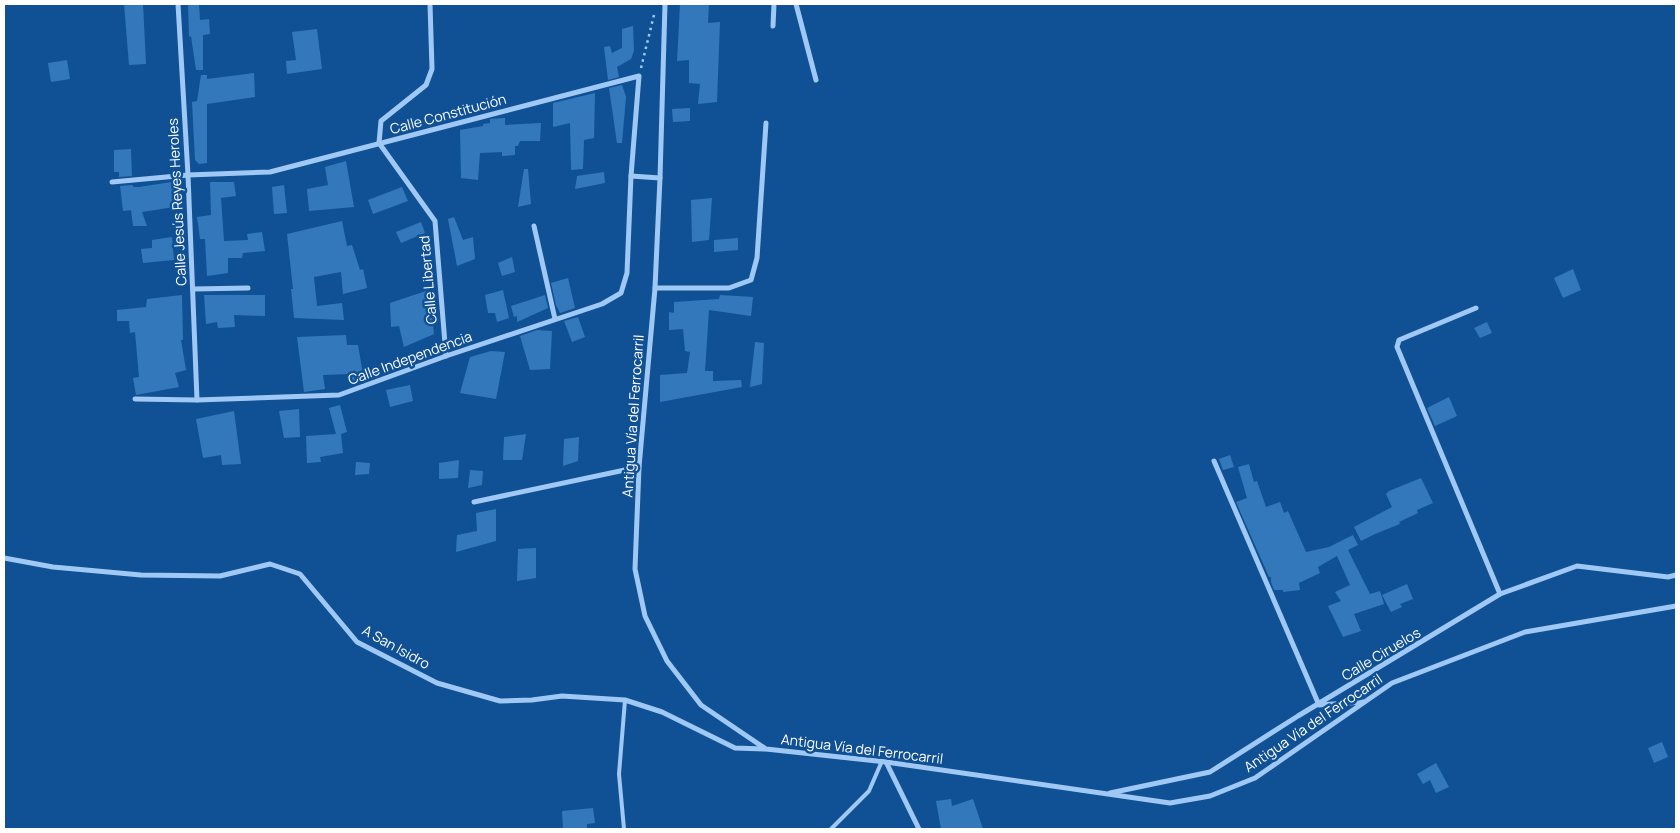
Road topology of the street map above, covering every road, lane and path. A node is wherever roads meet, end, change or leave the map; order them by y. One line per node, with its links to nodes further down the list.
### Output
1 (178, 4): 12 (street, Calle Jesús Reyes Heroles)
2 (430, 4): 11 (street)
3 (665, 4): 14 (street, Antigua Vía del Ferrocarril)
4 (774, 4): 7 (street)
5 (796, 4): 9 (street)
6 (655, 13): 8 (path)
7 (773, 26)
8 (639, 76): 11 (street, Calle Constitución); 13 (street)
9 (816, 80)
10 (766, 123): 19 (street)
11 (379, 143): 12 (street, Calle Constitución); 22 (street, Calle Libertad)
12 (188, 175): 15 (street, Calle Constitución); 17 (street, Calle Jesús Reyes Heroles)
13 (631, 176): 14 (street); 21 (street, Calle Independencia)
14 (660, 178): 19 (street, Antigua Vía del Ferrocarril)
15 (112, 182)
16 (534, 226): 21 (street)
17 (193, 288): 18 (street); 24 (street, Calle Jesús Reyes Heroles)
18 (248, 288)
19 (655, 288): 26 (street, Antigua Vía del Ferrocarril)
20 (1476, 308): 30 (street)
21 (555, 320): 22 (street, Calle Independencia)
22 (446, 356): 24 (street, Calle Independencia)
23 (134, 399): 24 (street, Calle Independencia)
24 (197, 400)
25 (1214, 461): 34 (street)
26 (639, 467): 27 (street); 35 (street, Antigua Vía del Ferrocarril)
27 (474, 502)
28 (4, 558): 32 (street, A San Isidro)
29 (1676, 575): 30 (street, Calle Ciruelos)
30 (1500, 594): 34 (street, Calle Ciruelos)
31 (1676, 606): 33 (street, Antigua Vía del Ferrocarril)
32 (625, 700): 35 (street, A San Isidro); 38 (lane)
33 (1365, 702): 34 (street); 37 (street, Antigua Vía del Ferrocarril)
34 (1318, 704): 37 (street, Calle Ciruelos)
35 (766, 749): 36 (street, Antigua Vía del Ferrocarril)
36 (884, 761): 37 (street, Antigua Vía del Ferrocarril); 39 (lane); 40 (street)
37 (1105, 794)
38 (624, 829)
39 (831, 829)
40 (919, 829)

